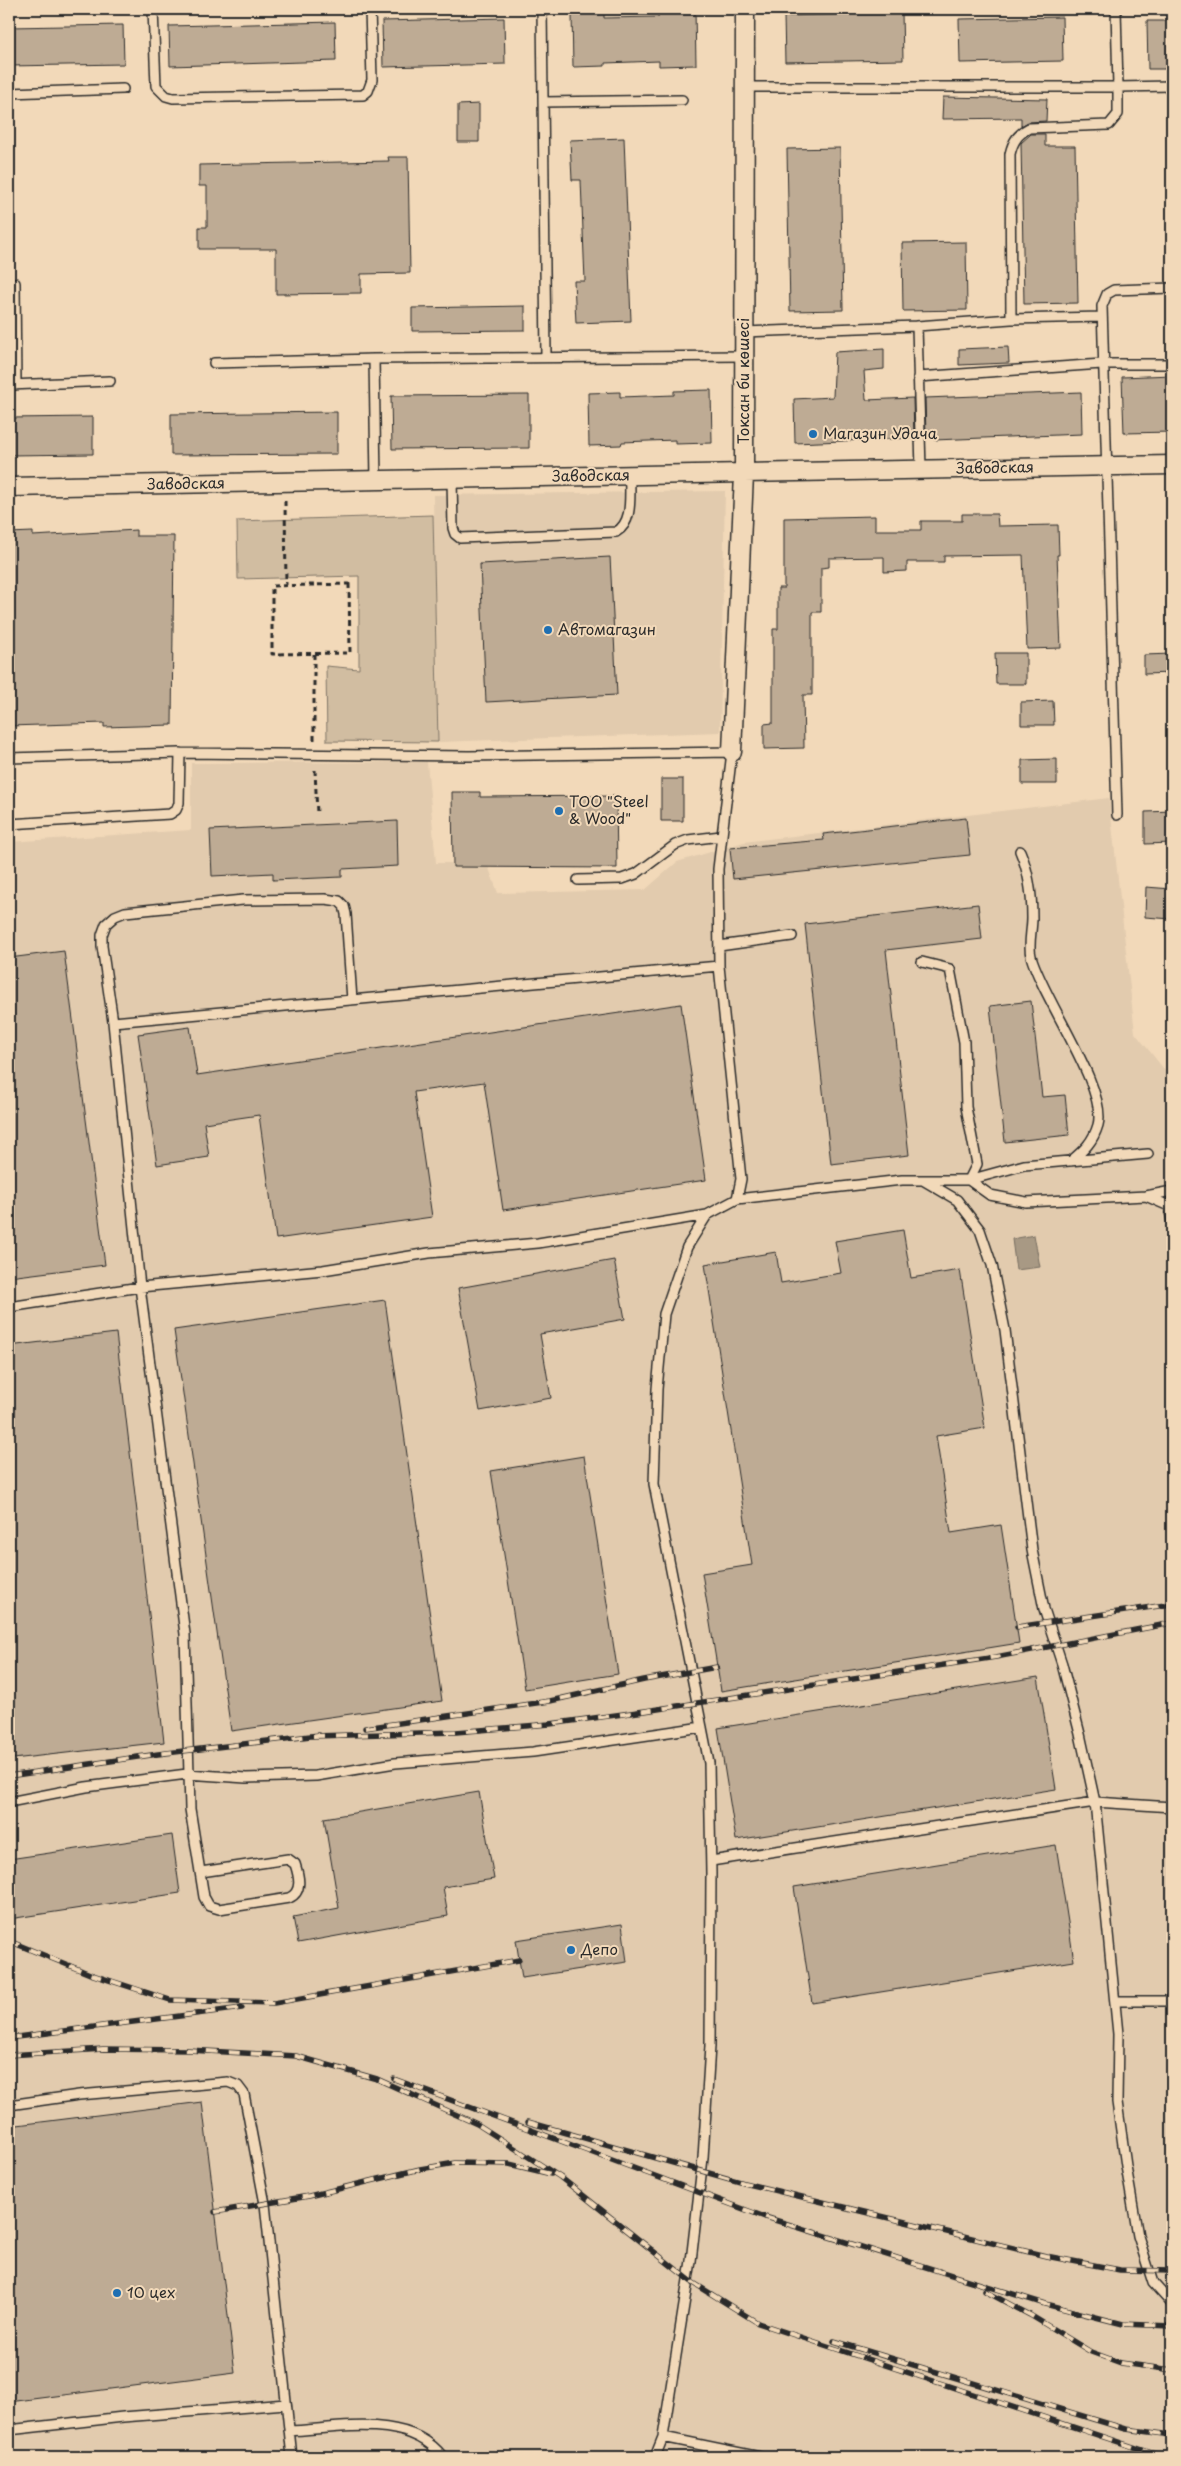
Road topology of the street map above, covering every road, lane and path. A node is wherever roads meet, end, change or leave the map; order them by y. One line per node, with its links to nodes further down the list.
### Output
1 (153, 9): 2 (lane)
2 (370, 9)
3 (542, 9): 12 (lane)
4 (745, 9): 7 (street, Токсан би көшесі)
5 (1116, 9): 8 (lane)
6 (1172, 86): 8 (lane)
7 (744, 87): 8 (lane); 20 (street, Токсан би көшесі)
8 (1118, 87): 18 (lane)
9 (123, 89): 10 (lane)
10 (9, 93)
11 (682, 100): 12 (lane)
12 (543, 102): 21 (lane)
13 (9, 181): 14 (lane)
14 (10, 202)
15 (15, 283): 29 (lane)
16 (1172, 288): 17 (lane)
17 (1102, 317): 18 (lane); 25 (lane)
18 (1011, 319): 19 (lane)
19 (917, 326): 20 (lane); 27 (lane)
20 (744, 332): 22 (street, Токсан би көшесі)
21 (546, 356): 22 (lane); 23 (lane)
22 (744, 356): 33 (street, Токсан би көшесі)
23 (374, 359): 24 (lane); 36 (lane)
24 (214, 362)
25 (1102, 364): 26 (lane); 27 (lane); 31 (lane)
26 (1172, 364)
27 (918, 377): 32 (lane)
28 (110, 381): 29 (lane)
29 (13, 385)
30 (1172, 465): 31 (street, Заводская)
31 (1106, 466): 32 (street, Заводская); 46 (lane)
32 (921, 470): 33 (street, Заводская)
33 (744, 474): 34 (street, Заводская); 41 (street, Токсан би көшесі)
34 (630, 476): 35 (street, Заводская); 35 (lane)
35 (452, 479): 36 (street, Заводская)
36 (376, 480): 37 (street, Заводская)
37 (285, 482): 38 (street, Заводская); 39 (path)
38 (9, 487)
39 (286, 585): 40 (path); 40 (path)
40 (314, 654): 43 (path)
41 (732, 752): 43 (lane); 48 (lane)
42 (180, 753): 43 (lane); 44 (lane); 47 (lane)
43 (314, 753): 45 (path)
44 (9, 758)
45 (317, 814)
46 (1117, 816)
47 (9, 824)
48 (721, 836): 50 (lane); 52 (lane)
49 (1020, 851): 58 (lane)
50 (578, 880)
51 (792, 936): 52 (lane)
52 (719, 946): 54 (lane)
53 (922, 962): 60 (lane)
54 (719, 966): 55 (lane); 63 (lane)
55 (352, 1000): 56 (lane); 56 (lane)
56 (114, 1022): 66 (lane)
57 (1148, 1154): 58 (lane)
58 (1071, 1161): 60 (lane)
59 (923, 1180): 60 (lane); 63 (lane); 71 (lane)
60 (969, 1180): 62 (lane)
61 (1172, 1191): 62 (lane)
62 (1146, 1196): 65 (lane)
63 (737, 1199): 64 (lane)
64 (707, 1215): 66 (lane); 68 (lane)
65 (1172, 1221)
66 (140, 1287): 67 (lane); 69 (lane)
67 (9, 1307)
68 (702, 1726): 69 (lane); 73 (lane)
69 (187, 1774): 70 (lane); 74 (lane)
70 (9, 1802)
71 (1095, 1802): 72 (lane); 73 (lane); 75 (lane)
72 (1172, 1807)
73 (711, 1861): 82 (lane)
74 (200, 1872): 74 (lane)
75 (1114, 2001): 76 (lane); 78 (lane)
76 (1172, 2002)
77 (9, 2105): 79 (lane)
78 (1172, 2304)
79 (286, 2404): 80 (lane); 81 (lane)
80 (9, 2430)
81 (289, 2431): 83 (lane); 84 (lane)
82 (664, 2437): 85 (lane); 86 (lane)
83 (292, 2457)
84 (443, 2457)
85 (655, 2457)
86 (760, 2457)

